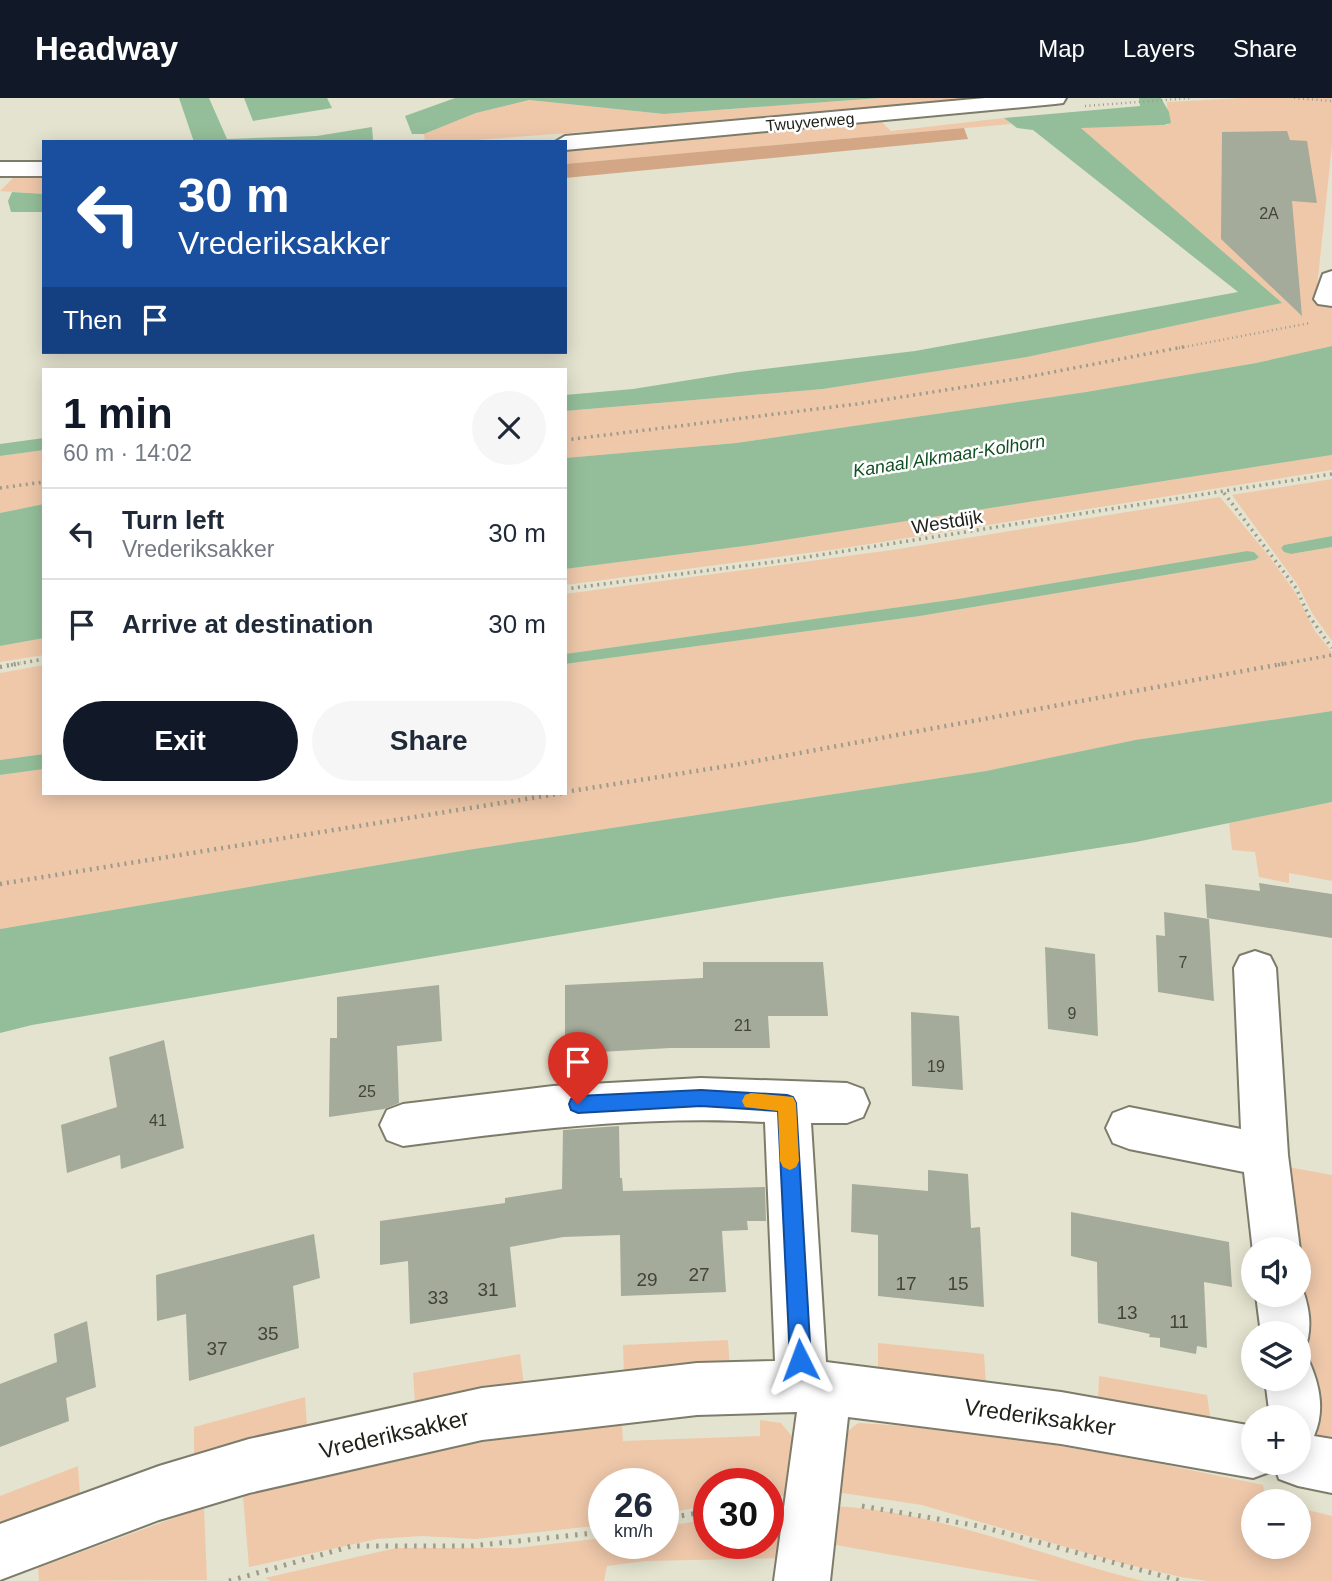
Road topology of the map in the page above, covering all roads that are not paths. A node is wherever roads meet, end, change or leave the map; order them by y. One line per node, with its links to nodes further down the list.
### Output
1 (1055, 98): 2 (street, Twuyverweg)
2 (567, 143)
3 (0, 169): 4 (street)
4 (42, 169)
5 (1255, 968): 10 (street)
6 (787, 1103): 7 (street); 8 (street); 12 (street)
7 (847, 1103)
8 (403, 1125)
9 (1129, 1128): 10 (street)
10 (1265, 1155): 11 (street)
11 (1274, 1237)
12 (813, 1387): 13 (street, Vrederiksakker); 14 (street, Vrederiksakker); 15 (street)
13 (1241, 1443)
14 (0, 1552)
15 (802, 1581)

